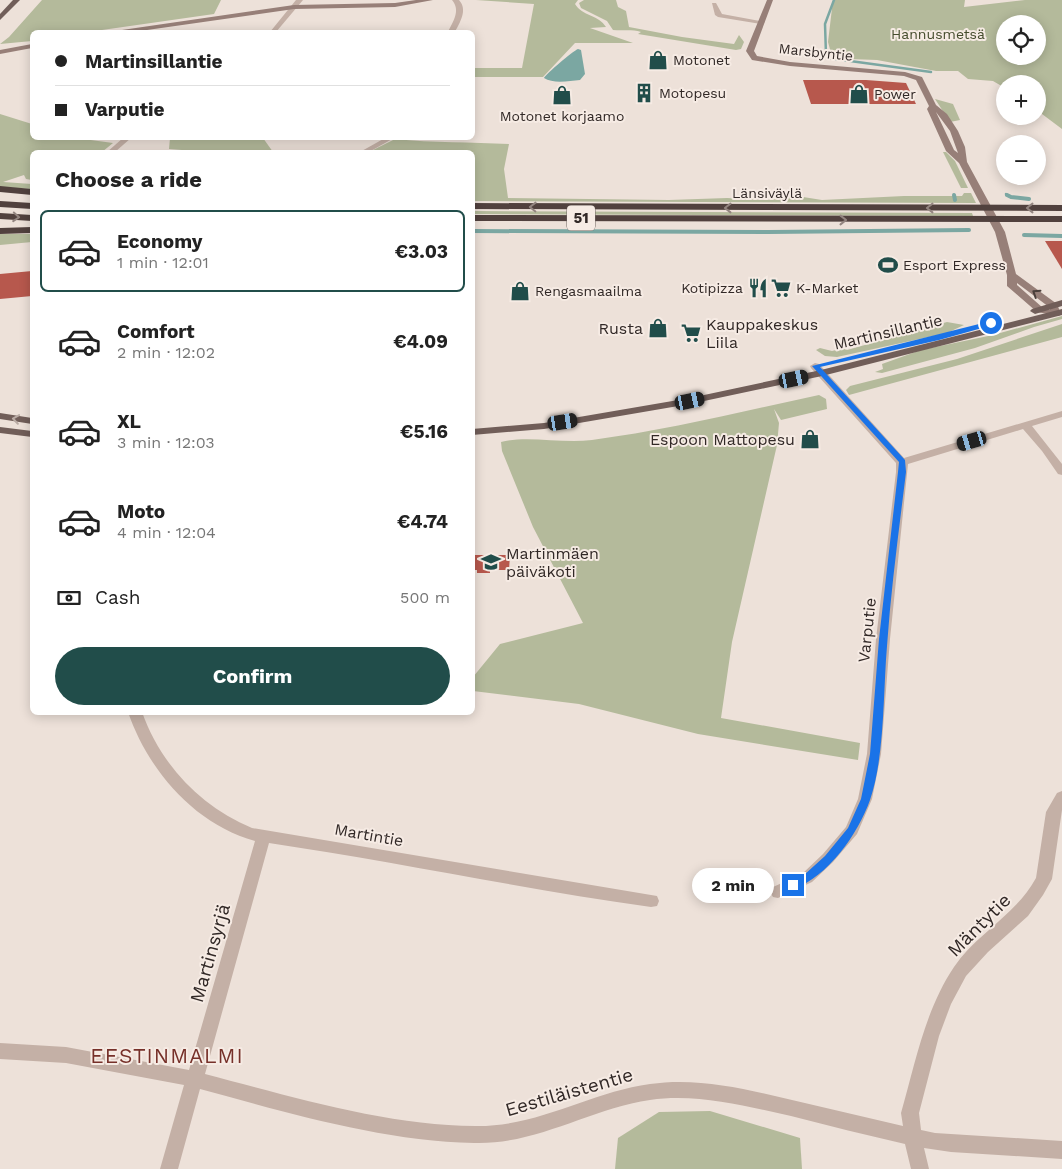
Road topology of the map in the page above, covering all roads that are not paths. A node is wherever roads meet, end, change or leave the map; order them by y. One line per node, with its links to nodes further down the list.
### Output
1 (17, 0): 8 (main road)
2 (300, 0): 7 (street)
3 (430, 0): 7 (main road)
4 (455, 0): 12 (street)
5 (770, 0): 9 (main road)
6 (714, 4): 9 (street)
7 (294, 7): 10 (main road); 11 (street)
8 (0, 18)
9 (761, 22): 35 (main road, Marsbyntie)
10 (136, 30)
11 (275, 30)
12 (453, 30)
13 (30, 46): 14 (main road)
14 (0, 50)
15 (125, 140): 17 (street)
16 (386, 140): 18 (street)
17 (113, 150)
18 (368, 150)
19 (0, 189): 20 (highway)
20 (30, 192)
21 (0, 194): 22 (highway)
22 (30, 196)
23 (0, 204): 24 (highway)
24 (30, 206)
25 (475, 206): 26 (highway, Länsiväylä / 51, one-way to 25)
26 (1062, 208)
27 (0, 216): 28 (highway, one-way to 28)
28 (30, 218)
29 (475, 218): 30 (highway, Länsiväylä / 51)
30 (690, 219): 31 (highway, Länsiväylä / 51, one-way to 31); 32 (highway)
31 (1062, 219)
32 (475, 223)
33 (30, 230): 34 (highway)
34 (0, 231)
35 (1012, 275): 36 (main road, one-way to 35); 37 (main road, Marsbyntie)
36 (1059, 309): 37 (main road, Martinsillantie); 38 (main road, Martinsillantie)
37 (1040, 310): 38 (main road, Martinsillantie)
38 (818, 369): 44 (main road, Martinsillantie); 46 (street)
39 (1062, 414): 42 (street)
40 (0, 416): 41 (main road, one-way to 40)
41 (30, 421)
42 (1025, 425): 46 (street); 47 (street)
43 (0, 430): 45 (main road)
44 (475, 432)
45 (30, 434)
46 (902, 462): 51 (street, Varputie)
47 (1062, 472)
48 (136, 715): 50 (street, Martintie)
49 (1062, 797): 55 (street, Mäntytie)
50 (264, 836): 52 (street, Martintie); 54 (street, Martinsyrjä)
51 (778, 892)
52 (651, 901)
53 (0, 1051): 54 (street, Eestiläistentie)
54 (195, 1080): 55 (street, Eestiläistentie); 57 (street, Martinsyrjä)
55 (913, 1138): 56 (street, Eestiläistentie); 58 (street, Mäntytie)
56 (1062, 1150)
57 (169, 1169)
58 (920, 1169)

